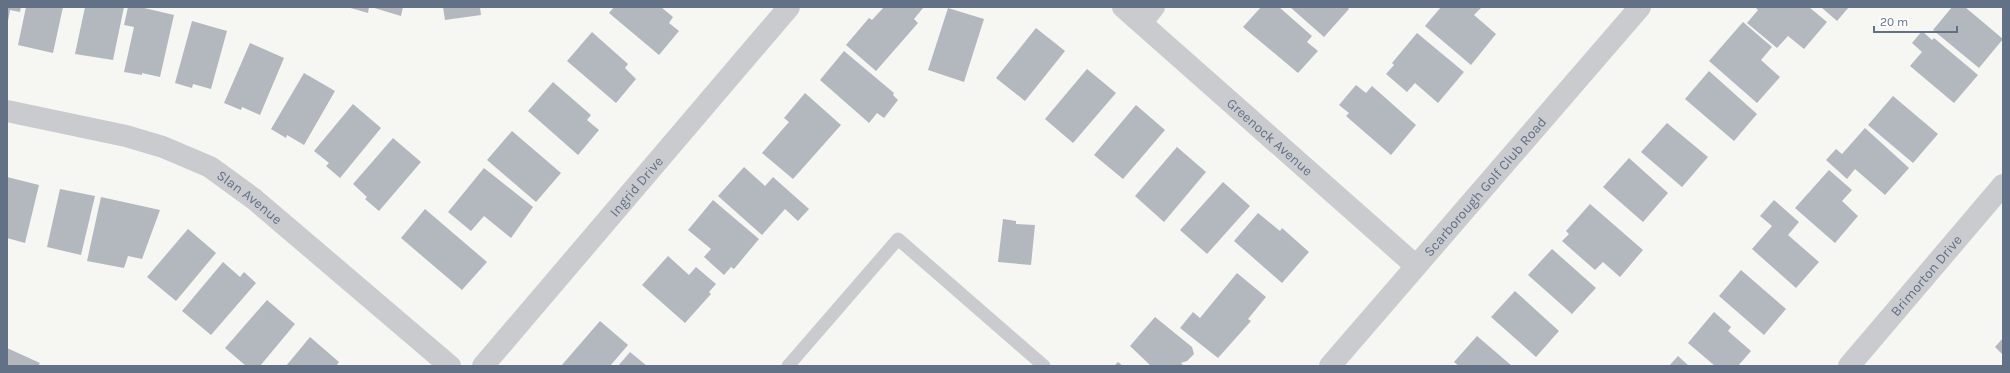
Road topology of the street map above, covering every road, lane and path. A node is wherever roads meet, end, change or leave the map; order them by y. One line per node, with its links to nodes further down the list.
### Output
1 (789, 7): 9 (street, Ingrid Drive)
2 (1123, 7): 4 (street, Greenock Avenue)
3 (1640, 7): 7 (street, Scarborough Golf Club Road)
4 (1148, 14): 7 (street, Greenock Avenue)
5 (7, 111): 8 (street, Slan Avenue)
6 (2003, 185): 13 (street, Brimorton Drive)
7 (1416, 266): 12 (street, Scarborough Golf Club Road)
8 (450, 366)
9 (483, 366)
10 (788, 366): 11 (lane)
11 (1044, 366)
12 (1330, 366)
13 (1849, 366)

